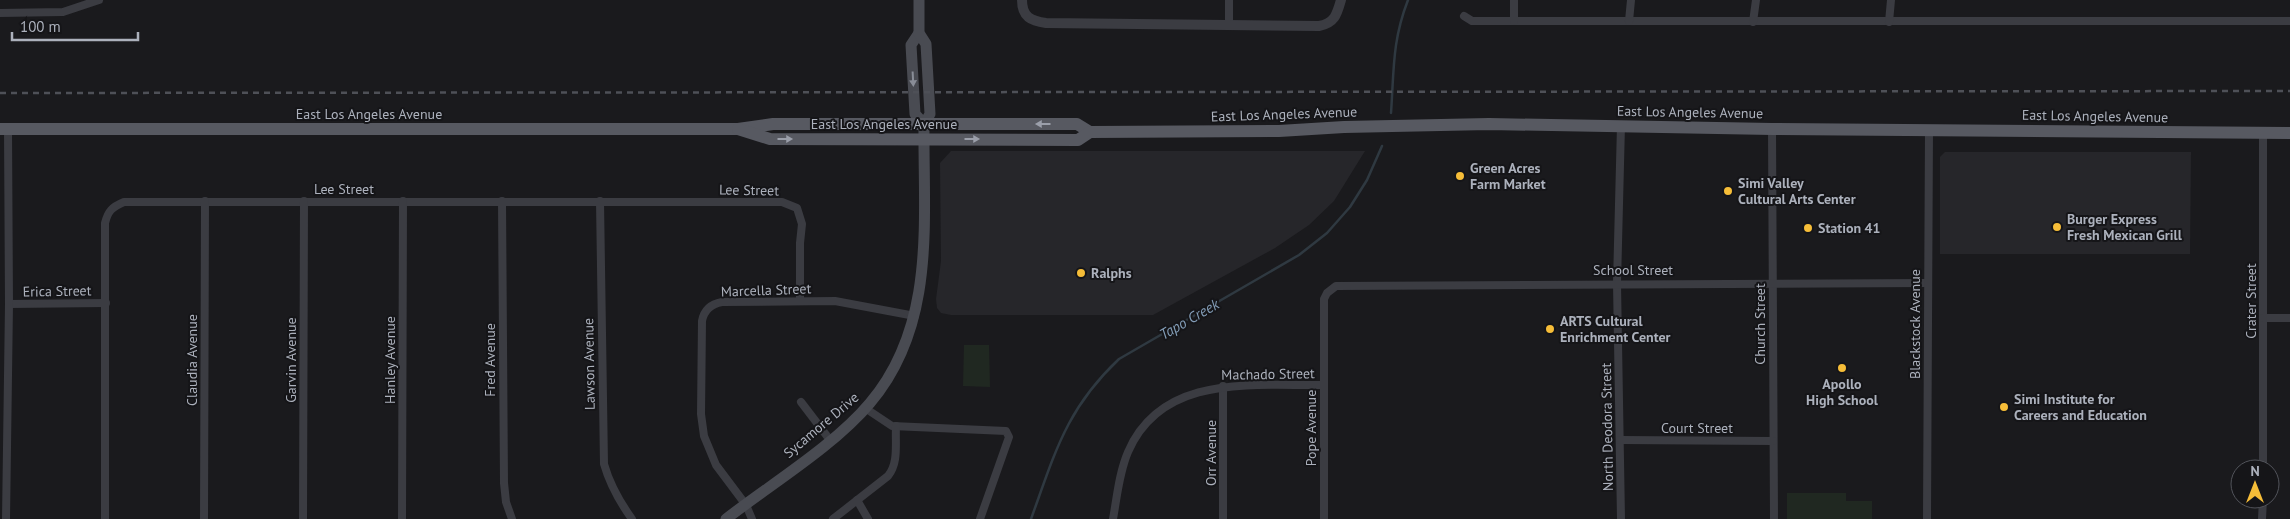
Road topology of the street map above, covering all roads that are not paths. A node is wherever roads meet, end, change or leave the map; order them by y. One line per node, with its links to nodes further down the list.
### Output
1 (99, 0): 10 (street)
2 (920, 0): 18 (main road, Sycamore Drive)
3 (1022, 0): 17 (street)
4 (1229, 0): 17 (street)
5 (1341, 0): 17 (street)
6 (1514, 0): 12 (street)
7 (1630, 0): 13 (street)
8 (1756, 0): 15 (street)
9 (1892, 0): 16 (street)
10 (0, 13)
11 (1464, 16): 12 (street)
12 (1514, 21): 13 (street)
13 (1630, 21): 15 (street)
14 (2290, 21): 16 (street)
15 (1753, 22): 16 (street)
16 (1890, 22)
17 (1229, 24)
18 (924, 124): 20 (main road, East Los Angeles Avenue); 24 (main road, East Los Angeles Avenue, one-way to 18); 27 (main road, Sycamore Drive)
19 (1621, 125): 22 (main road, East Los Angeles Avenue); 24 (main road, East Los Angeles Avenue); 34 (street, North Deodora Street)
20 (738, 128): 21 (main road, East Los Angeles Avenue); 27 (main road, East Los Angeles Avenue, one-way to 27)
21 (4, 129): 39 (street)
22 (1772, 129): 23 (main road, East Los Angeles Avenue); 33 (street, Church Street)
23 (1929, 130): 25 (main road, East Los Angeles Avenue); 35 (street, Blackstock Avenue)
24 (1090, 132): 27 (main road, East Los Angeles Avenue, one-way to 24)
25 (2263, 133): 26 (main road, East Los Angeles Avenue); 41 (street, Crater Street)
26 (2290, 133)
27 (924, 139): 40 (main road, Sycamore Drive)
28 (502, 200): 31 (street, Lee Street); 32 (street, Lee Street); 59 (street, Fred Avenue)
29 (205, 201): 30 (street, Lee Street); 38 (street, Lee Street); 56 (street, Claudia Avenue)
30 (304, 201): 31 (street, Lee Street); 57 (street, Garvin Avenue)
31 (403, 201): 58 (street, Hanley Avenue)
32 (600, 201): 37 (street, Lee Street); 60 (street, Lawson Avenue)
33 (1772, 282): 34 (street, School Street); 35 (street, School Street); 50 (street, Church Street)
34 (1616, 283): 36 (street, School Street); 49 (street, North Deodora Street)
35 (1928, 283): 71 (street, Blackstock Avenue)
36 (1339, 286): 43 (street, Pope Avenue)
37 (800, 300): 40 (street, Marcella Street); 53 (street, Marcella Street)
38 (106, 303): 39 (street, Erica Street); 55 (street, Lee Street)
39 (9, 304): 54 (street)
40 (915, 316): 46 (main road, Sycamore Drive)
41 (2263, 318): 42 (street); 51 (street, Crater Street)
42 (2290, 318)
43 (1324, 385): 44 (street, Machado Street); 68 (street, Pope Avenue)
44 (1223, 386): 66 (street, Machado Street); 67 (street, Orr Avenue)
45 (801, 402): 48 (street)
46 (865, 408): 47 (street); 48 (main road, Sycamore Drive)
47 (896, 426): 52 (street); 65 (street)
48 (830, 440): 53 (main road, Sycamore Drive)
49 (1620, 440): 50 (street, Court Street); 69 (street, North Deodora Street)
50 (1773, 441): 70 (street, Church Street)
51 (2263, 459)
52 (857, 500): 63 (street); 64 (street)
53 (746, 505): 61 (main road, Sycamore Drive); 62 (street, Marcella Street)
54 (6, 519)
55 (105, 519)
56 (204, 519)
57 (303, 519)
58 (402, 519)
59 (512, 519)
60 (632, 519)
61 (726, 519)
62 (752, 519)
63 (833, 519)
64 (870, 519)
65 (980, 519)
66 (1113, 519)
67 (1223, 519)
68 (1324, 519)
69 (1621, 519)
70 (1774, 519)
71 (1927, 519)

